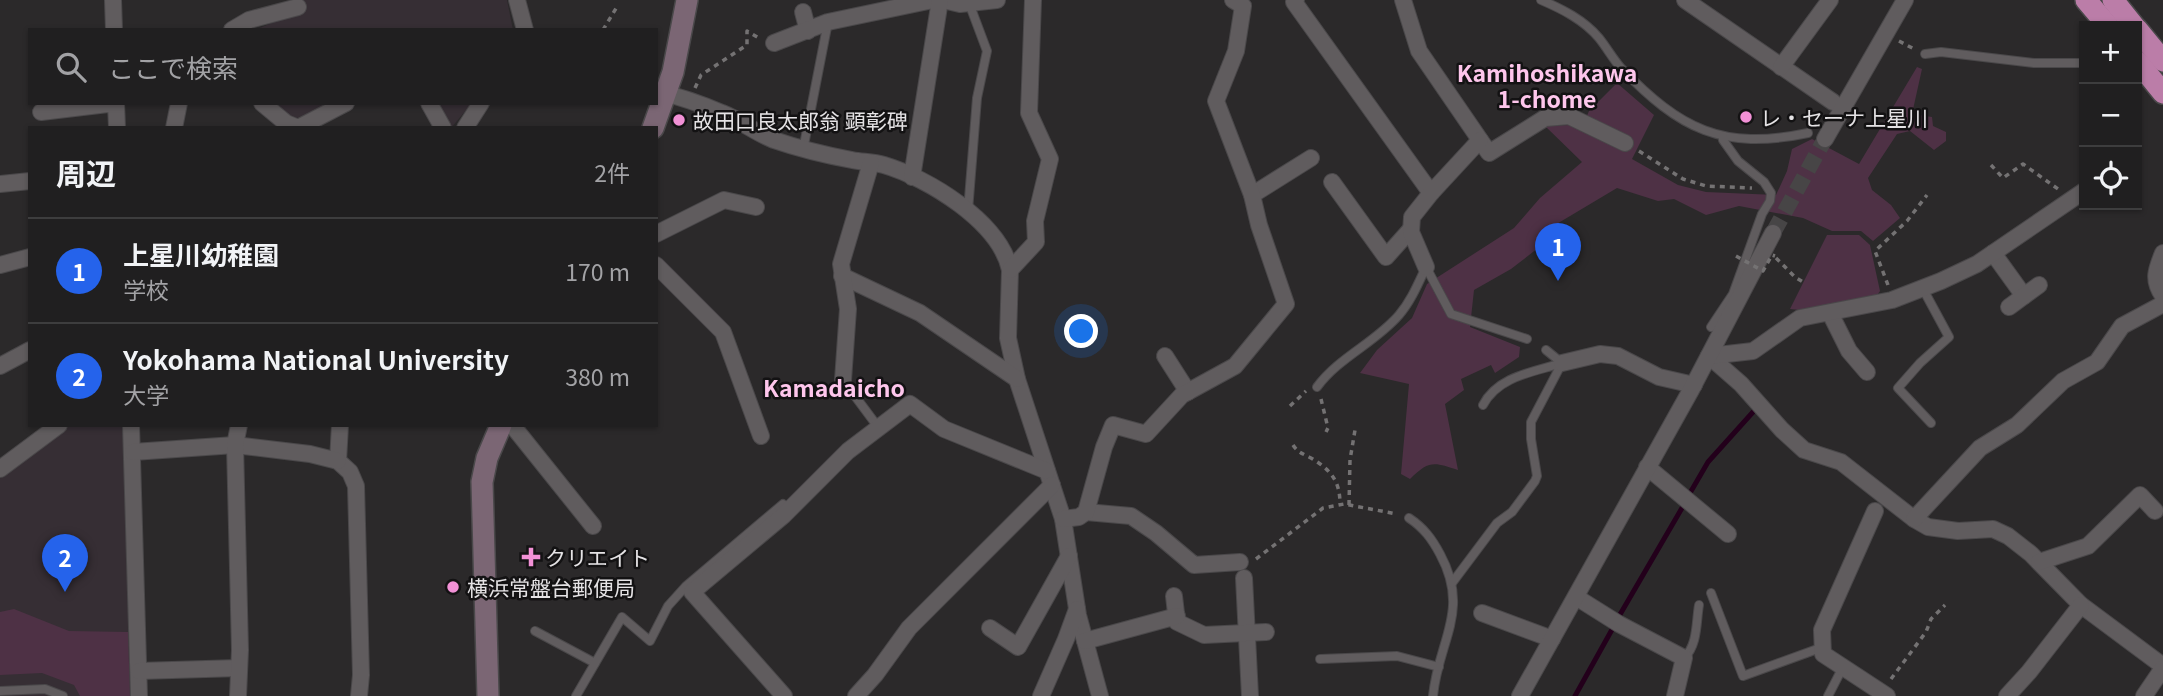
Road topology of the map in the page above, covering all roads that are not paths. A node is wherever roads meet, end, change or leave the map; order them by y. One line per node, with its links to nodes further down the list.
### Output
1 (113, 0): 23 (street)
2 (517, 0): 25 (street)
3 (687, 0): 34 (street)
4 (933, 0): 22 (street)
5 (942, 0): 17 (street); 60 (street)
6 (997, 0): 17 (street)
7 (1033, 0): 78 (street)
8 (1233, 0): 66 (street)
9 (1296, 0): 64 (street)
10 (1403, 0): 55 (street)
11 (1541, 0): 53 (lane)
12 (1685, 0): 32 (street)
13 (1830, 0): 32 (street)
14 (1905, 0): 54 (street)
15 (2086, 0): 20 (highway)
16 (2113, 0): 21 (highway)
17 (969, 3): 68 (lane)
18 (298, 7): 24 (street)
19 (803, 12): 26 (street)
20 (2104, 21)
21 (2128, 21)
22 (828, 22): 26 (street); 57 (lane)
23 (114, 28)
24 (235, 28)
25 (524, 28)
26 (808, 31): 28 (street)
27 (2142, 37): 30 (highway)
28 (774, 43)
29 (1925, 54): 31 (lane)
30 (2163, 61)
31 (2079, 63)
32 (1782, 67): 36 (street)
33 (2142, 67): 35 (highway)
34 (662, 92): 51 (street); 57 (street)
35 (2163, 93)
36 (1833, 102)
37 (99, 105): 44 (street)
38 (116, 105): 45 (street)
39 (179, 105): 46 (street)
40 (264, 105): 47 (street)
41 (342, 105): 48 (street)
42 (430, 105): 49 (street)
43 (480, 105): 50 (street)
44 (41, 112)
45 (117, 126)
46 (174, 126)
47 (292, 126)
48 (302, 126)
49 (442, 126)
50 (466, 126)
51 (654, 126)
52 (1808, 132): 53 (lane)
53 (1723, 136): 82 (lane)
54 (1825, 139)
55 (1480, 140): 56 (street); 64 (street)
56 (1625, 143)
57 (803, 150): 59 (street)
58 (1311, 158): 66 (street)
59 (871, 163): 60 (street); 79 (street)
60 (912, 177): 68 (street)
61 (28, 181): 63 (street)
62 (1332, 182): 69 (street)
63 (0, 184)
64 (1431, 192): 69 (street)
65 (2079, 194): 72 (street)
66 (1252, 195): 101 (street)
67 (756, 207): 70 (street)
68 (968, 211): 78 (street)
69 (1411, 229): 77 (street)
70 (658, 233)
71 (1773, 233): 82 (street)
72 (1993, 253): 81 (street); 83 (street)
73 (2163, 253): 84 (street)
74 (28, 258): 75 (street)
75 (0, 265)
76 (658, 267): 111 (street)
77 (1426, 267): 89 (lane); 100 (lane)
78 (1010, 270): 97 (street)
79 (842, 275): 97 (street); 98 (street)
80 (2039, 285): 83 (street)
81 (1923, 289): 87 (street); 103 (lane)
82 (1736, 296): 88 (lane); 93 (street)
83 (2024, 296): 86 (street)
84 (2163, 296)
85 (2163, 304): 124 (street)
86 (2009, 307)
87 (1830, 313): 93 (street); 96 (street)
88 (1711, 327)
89 (1527, 339)
90 (1546, 350): 94 (lane)
91 (28, 351): 95 (street)
92 (1165, 356): 101 (street)
93 (1709, 356): 99 (street); 118 (street)
94 (1562, 363): 99 (street); 102 (lane); 129 (lane)
95 (0, 366)
96 (1867, 372)
97 (1017, 379): 117 (street)
98 (844, 380): 110 (lane)
99 (1693, 385): 115 (street)
100 (1317, 387)
101 (1188, 392): 121 (street)
102 (1483, 405)
103 (1931, 423)
104 (56, 427): 116 (street)
105 (131, 427): 113 (street)
106 (239, 427): 112 (street)
107 (340, 427): 114 (street)
108 (501, 427): 159 (street)
109 (514, 427): 125 (street)
110 (878, 427): 117 (street); 119 (street)
111 (761, 436)
112 (235, 445): 113 (street); 114 (street); 151 (street)
113 (133, 452): 152 (street)
114 (338, 461): 158 (street)
115 (1647, 467): 126 (street); 132 (street)
116 (0, 468)
117 (1050, 478): 123 (street); 162 (street)
118 (1878, 503): 124 (street); 144 (street)
119 (790, 509): 147 (lane); 161 (street)
120 (2159, 509): 128 (street)
121 (1086, 512): 123 (street); 141 (street)
122 (1409, 518): 129 (lane)
123 (1063, 519): 127 (street)
124 (1914, 519): 128 (street)
125 (593, 526)
126 (1728, 534)
127 (1069, 556): 135 (street); 138 (street)
128 (2039, 562): 134 (street)
129 (1452, 583): 148 (lane)
130 (1711, 593): 144 (lane)
131 (1174, 596): 137 (street)
132 (1576, 597): 142 (street); 145 (street)
133 (1699, 604): 145 (lane)
134 (2081, 605): 150 (street); 170 (street)
135 (1077, 609): 143 (street); 163 (street)
136 (1482, 613): 142 (street)
137 (1177, 616): 141 (street); 143 (street)
138 (990, 628)
139 (535, 631): 147 (lane)
140 (1266, 632): 141 (street)
141 (1249, 634): 165 (street)
142 (1552, 639): 167 (street)
143 (1085, 641): 164 (street)
144 (1823, 647): 149 (street)
145 (1684, 658): 168 (street)
146 (1320, 659): 148 (lane)
147 (596, 663): 160 (lane)
148 (1439, 667): 166 (lane)
149 (1843, 667): 154 (street); 169 (lane)
150 (2163, 667): 171 (street)
151 (239, 668): 152 (street); 157 (street)
152 (139, 671): 156 (street)
153 (0, 691): 155 (lane)
154 (1885, 694)
155 (63, 696)
156 (139, 696)
157 (238, 696)
158 (359, 696)
159 (488, 696)
160 (576, 696)
161 (784, 696)
162 (856, 696)
163 (1041, 696)
164 (1100, 696)
165 (1250, 696)
166 (1433, 696)
167 (1520, 696)
168 (1675, 696)
169 (1828, 696)
170 (2007, 696)
171 (2144, 696)

